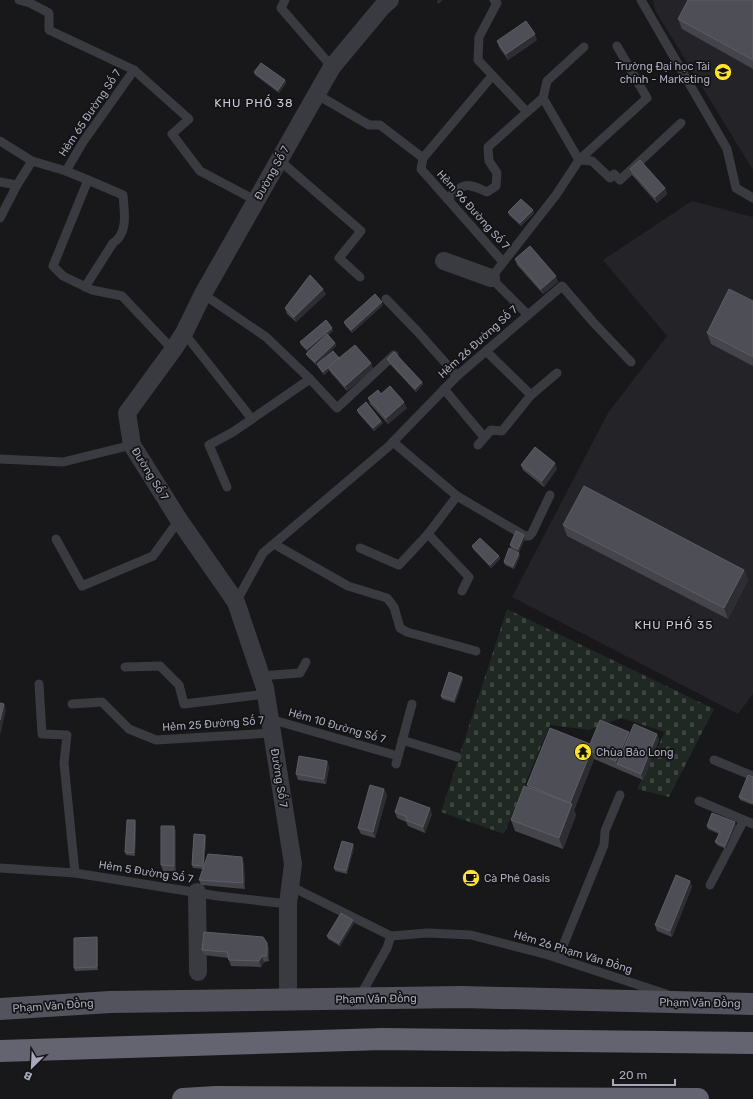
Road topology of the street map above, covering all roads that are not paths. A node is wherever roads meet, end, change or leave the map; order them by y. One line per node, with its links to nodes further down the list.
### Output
1 (19, 0): 6 (lane)
2 (285, 0): 9 (lane)
3 (390, 0): 9 (street, Đường Số 7)
4 (494, 0): 11 (lane)
5 (641, 0): 25 (lane)
6 (31, 2): 10 (lane)
7 (617, 46): 19 (lane)
8 (584, 47): 13 (lane)
9 (332, 67): 12 (street, Đường Số 7)
10 (134, 70): 21 (lane, Hẻm 65 Đường Số 7); 27 (lane)
11 (492, 76): 14 (lane); 17 (lane)
12 (316, 94): 17 (lane); 18 (street, Đường Số 7)
13 (543, 98): 14 (lane); 19 (lane)
14 (527, 112): 26 (lane)
15 (681, 123): 19 (lane)
16 (0, 141): 20 (lane, Hẻm 65 Đường Số 7)
17 (423, 158): 26 (lane, Hẻm 96 Đường Số 7)
18 (279, 160): 27 (street, Đường Số 7); 31 (lane)
19 (579, 160): 30 (lane)
20 (32, 161): 21 (lane, Hẻm 65 Đường Số 7); 24 (lane)
21 (66, 170): 22 (lane, Hẻm 65 Đường Số 7)
22 (88, 180): 33 (lane); 33 (lane, Hẻm 65 Đường Số 7)
23 (0, 182): 24 (lane)
24 (17, 185): 28 (lane)
25 (753, 198)
26 (447, 199): 30 (lane, Hẻm 96 Đường Số 7)
27 (257, 201): 34 (street, Đường Số 7)
28 (0, 218)
29 (444, 261): 32 (street)
30 (503, 262): 32 (lane)
31 (360, 277)
32 (491, 278): 36 (lane, Hẻm 26 Đường Số 7)
33 (86, 287): 38 (lane)
34 (203, 294): 37 (street, Đường Số 7); 44 (lane)
35 (386, 299): 43 (lane)
36 (528, 314): 39 (lane, Hẻm 26 Đường Số 7); 41 (lane)
37 (184, 333): 38 (street, Đường Số 7); 47 (lane)
38 (173, 350): 50 (street, Đường Số 7)
39 (486, 351): 43 (lane, Hẻm 26 Đường Số 7); 46 (lane)
40 (394, 355): 44 (lane)
41 (631, 362)
42 (557, 373): 46 (lane)
43 (457, 376): 45 (lane, Hẻm 26 Đường Số 7)
44 (310, 380): 47 (lane)
45 (444, 389): 48 (lane); 49 (lane, Hẻm 26 Đường Số 7)
46 (532, 395): 48 (lane)
47 (252, 419): 53 (lane)
48 (484, 437): 51 (lane)
49 (393, 442): 55 (lane); 59 (lane, Hẻm 26 Đường Số 7)
50 (132, 445): 52 (lane); 56 (street, Đường Số 7)
51 (478, 445)
52 (0, 459)
53 (227, 487)
54 (550, 495): 55 (lane)
55 (457, 496): 57 (lane)
56 (179, 520): 58 (lane); 62 (street, Đường Số 7)
57 (428, 534): 60 (lane); 61 (lane)
58 (56, 539)
59 (274, 544): 62 (lane, Hẻm 26 Đường Số 7); 63 (lane)
60 (360, 548)
61 (462, 591)
62 (236, 602): 66 (street, Đường Số 7)
63 (476, 651)
64 (306, 662): 66 (lane)
65 (124, 667): 68 (lane)
66 (260, 676): 68 (street, Đường Số 7)
67 (39, 684): 81 (lane)
68 (266, 694): 71 (street, Đường Số 7)
69 (72, 704): 71 (lane, Hẻm 25 Đường Số 7)
70 (412, 704): 72 (lane)
71 (271, 726): 72 (lane, Hẻm 10 Đường Số 7); 83 (street, Đường Số 7)
72 (402, 740): 73 (lane)
73 (457, 757)
74 (714, 760): 75 (lane)
75 (753, 776)
76 (620, 795): 87 (lane)
77 (699, 801): 78 (lane)
78 (744, 820): 79 (lane); 82 (lane)
79 (753, 824)
80 (0, 868): 81 (lane, Hẻm 5 Đường Số 7)
81 (75, 872): 84 (lane, Hẻm 5 Đường Số 7)
82 (710, 885)
83 (290, 886): 85 (street, Đường Số 7); 86 (lane)
84 (196, 892): 85 (lane, Hẻm 5 Đường Số 7); 88 (street)
85 (288, 904): 90 (street, Đường Số 7)
86 (391, 936): 87 (lane, Hẻm 26 Phạm Văn Đồng); 89 (lane)
87 (558, 958): 91 (lane, Hẻm 26 Phạm Văn Đồng)
88 (198, 972)
89 (358, 999): 90 (main road, Phạm Văn Đồng); 91 (main road, Phạm Văn Đồng)
90 (288, 1000): 93 (main road, Phạm Văn Đồng)
91 (690, 1003): 92 (main road, Phạm Văn Đồng)
92 (753, 1004)
93 (0, 1009)
94 (753, 1043): 95 (highway)
95 (0, 1051)
96 (183, 1099): 97 (highway)
97 (697, 1099)

